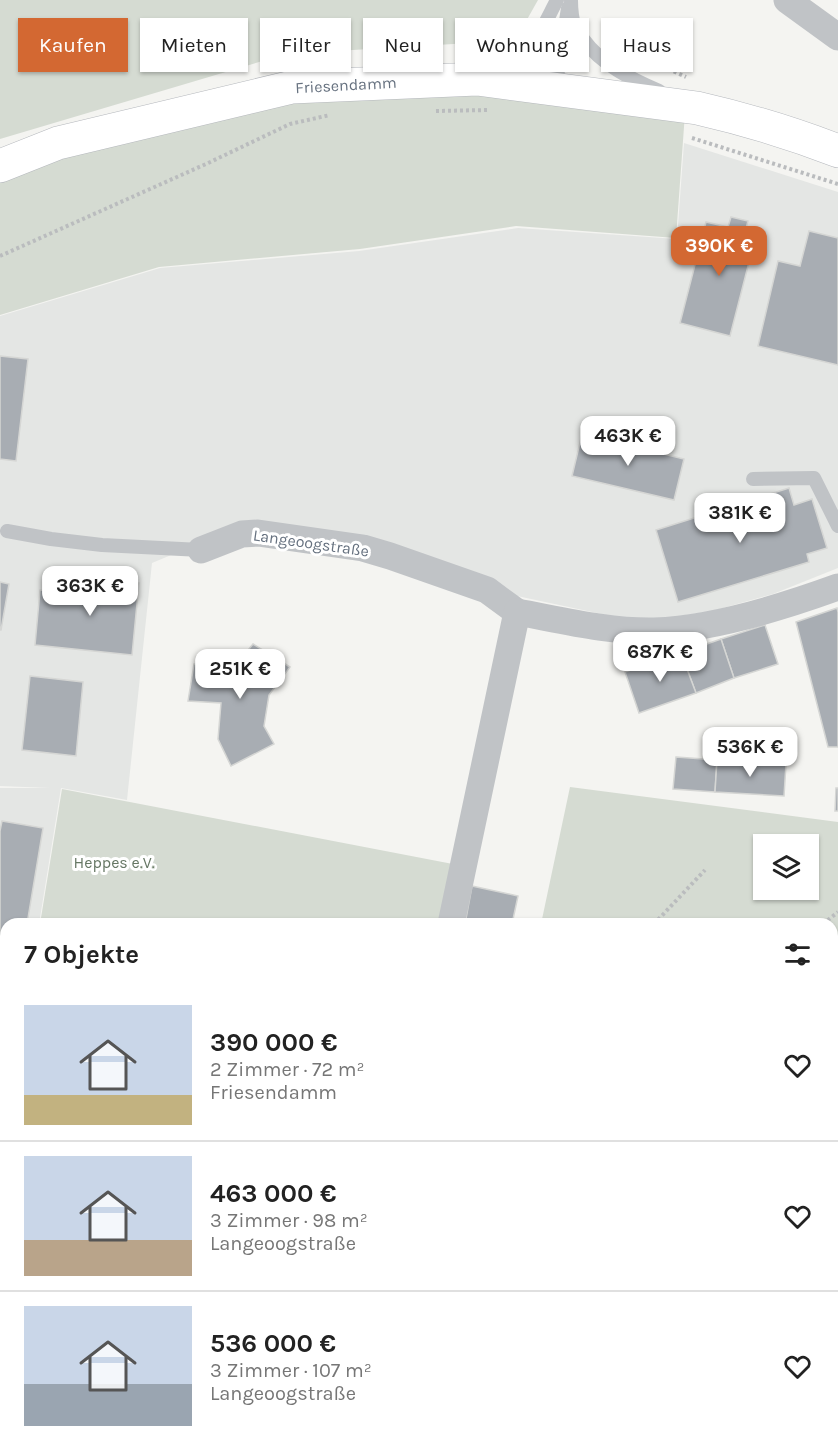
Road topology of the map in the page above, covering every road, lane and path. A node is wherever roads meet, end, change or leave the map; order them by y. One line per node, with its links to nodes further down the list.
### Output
1 (557, 0): 4 (lane)
2 (570, 0): 9 (lane); 13 (lane)
3 (787, 0): 5 (street)
4 (547, 18)
5 (838, 37)
6 (498, 72): 8 (lane)
7 (527, 72): 9 (lane)
8 (477, 79): 9 (main road, Friesendamm); 15 (main road, Friesendamm)
9 (548, 88): 13 (main road, Friesendamm)
10 (488, 110): 11 (path)
11 (431, 111)
12 (333, 114): 17 (path)
13 (691, 122): 14 (main road, Friesendamm); 16 (path)
14 (838, 151)
15 (0, 166)
16 (838, 184)
17 (0, 256)
18 (753, 479): 19 (lane)
19 (838, 526)
20 (7, 531): 21 (lane)
21 (201, 550): 23 (street, Langeoogstraße)
22 (838, 587): 23 (street, Langeoogstraße)
23 (517, 612): 25 (street)
24 (705, 870): 26 (path)
25 (452, 918)
26 (660, 918)

